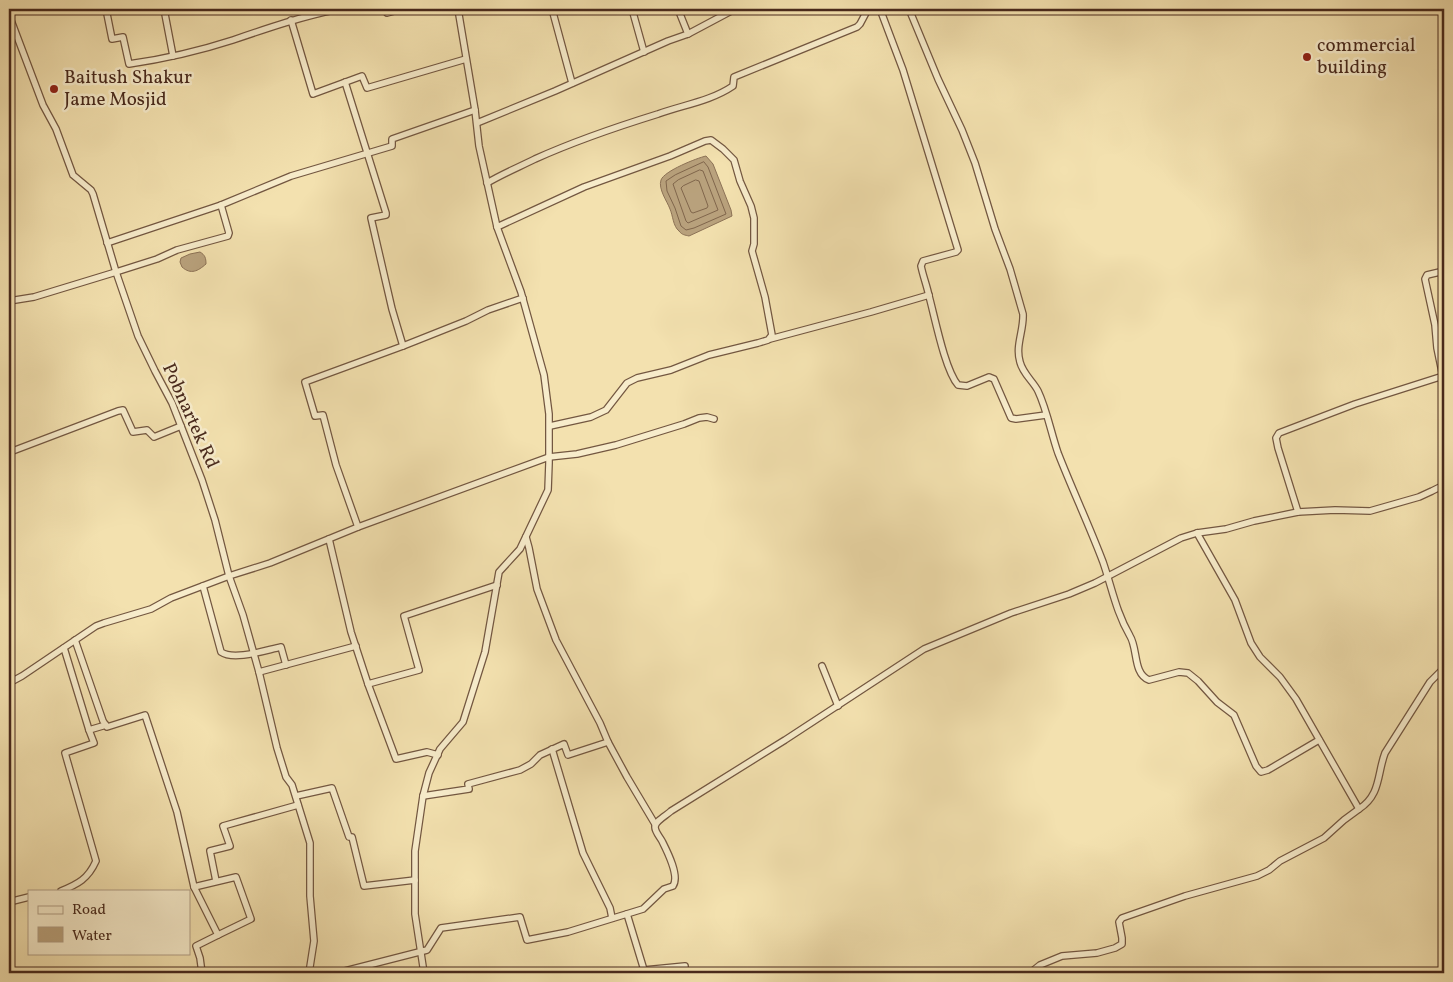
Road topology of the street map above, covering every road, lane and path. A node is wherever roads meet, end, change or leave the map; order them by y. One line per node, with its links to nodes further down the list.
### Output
1 (106, 9): 18 (street)
2 (164, 9): 18 (street)
3 (339, 9): 15 (street)
4 (384, 9): 5 (street)
5 (402, 9)
6 (458, 9): 19 (street)
7 (552, 9): 21 (street)
8 (632, 9): 17 (street)
9 (678, 9): 16 (street)
10 (735, 9): 16 (street)
11 (868, 9): 25 (street)
12 (880, 9): 31 (street)
13 (909, 9): 37 (street)
14 (9, 16): 28 (street, Pobnartek Rd)
15 (292, 20): 18 (street); 20 (street)
16 (688, 34): 17 (street)
17 (644, 52): 21 (street)
18 (174, 56)
19 (466, 59): 20 (street); 22 (street)
20 (345, 82): 24 (street)
21 (572, 83): 23 (street)
22 (475, 110): 23 (street); 24 (street)
23 (477, 123): 25 (street)
24 (367, 153): 26 (street); 35 (street)
25 (487, 184): 27 (street)
26 (221, 205): 28 (street); 30 (street)
27 (497, 227): 32 (street); 34 (street)
28 (107, 243): 30 (street, Pobnartek Rd)
29 (1444, 271): 36 (street)
30 (116, 272): 33 (street); 39 (street, Pobnartek Rd)
31 (929, 295): 34 (street); 37 (street)
32 (523, 298): 35 (street); 40 (street)
33 (9, 302)
34 (768, 340): 40 (street)
35 (403, 346): 45 (street)
36 (1444, 379): 44 (street)
37 (1046, 414): 50 (street)
38 (714, 419): 42 (street)
39 (181, 426): 41 (street); 49 (street, Pobnartek Rd)
40 (550, 426): 42 (street)
41 (9, 451)
42 (549, 458): 45 (street); 47 (street)
43 (1444, 485): 44 (street)
44 (1298, 512): 46 (street)
45 (358, 527): 48 (street)
46 (1197, 533): 50 (street); 66 (street)
47 (526, 537): 51 (street); 67 (street)
48 (329, 539): 49 (street); 54 (street)
49 (229, 576): 52 (street); 56 (street, Pobnartek Rd)
50 (1108, 577): 63 (street); 66 (street)
51 (496, 585): 62 (street); 69 (street)
52 (203, 586): 53 (street); 56 (street)
53 (75, 640): 55 (street); 64 (street)
54 (356, 646): 57 (street); 62 (street)
55 (64, 648): 61 (street); 65 (street)
56 (253, 653): 57 (street); 60 (street, Pobnartek Rd)
57 (286, 665): 60 (street)
58 (822, 666): 63 (street)
59 (1444, 668): 73 (street)
60 (259, 672): 70 (street, Pobnartek Rd)
61 (9, 683)
62 (368, 684): 69 (street)
63 (838, 706): 74 (street)
64 (106, 725): 65 (street); 77 (street)
65 (89, 730): 78 (street)
66 (1319, 740): 73 (street)
67 (608, 742): 68 (street); 74 (street)
68 (552, 750): 71 (street); 82 (street)
69 (438, 755): 71 (street)
70 (296, 796): 72 (street, Pobnartek Rd); 75 (street)
71 (422, 796): 75 (street)
72 (298, 805): 76 (street); 88 (street, Pobnartek Rd)
73 (1359, 809): 91 (street)
74 (655, 824): 81 (street)
75 (415, 880): 84 (street)
76 (216, 881): 77 (street); 83 (street)
77 (194, 887): 83 (street)
78 (63, 890)
79 (28, 897): 80 (street)
80 (9, 902)
81 (628, 914): 82 (street); 86 (street)
82 (612, 918): 84 (street)
83 (218, 935): 87 (street)
84 (420, 951): 89 (street); 90 (street)
85 (685, 966): 86 (street)
86 (650, 971)
87 (202, 973)
88 (309, 973)
89 (337, 973)
90 (424, 973)
91 (1030, 973)

